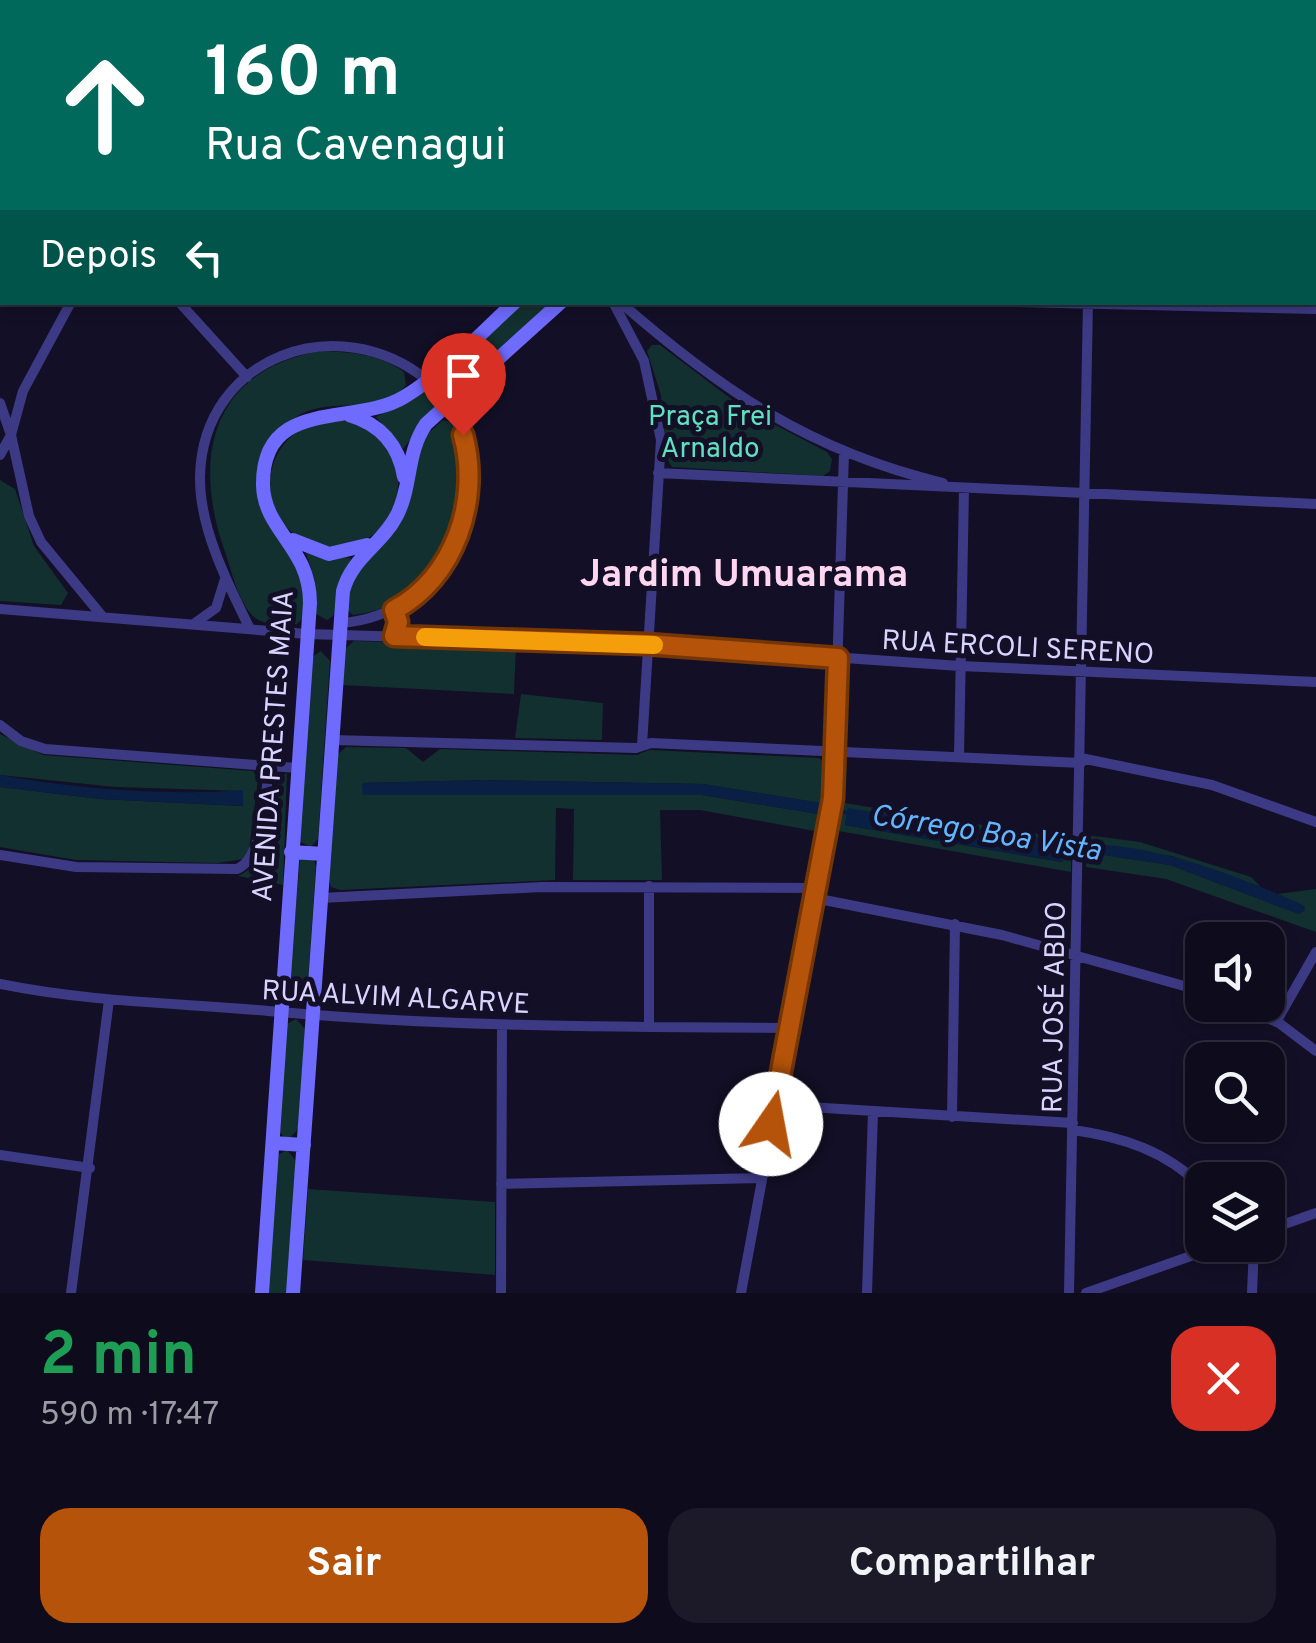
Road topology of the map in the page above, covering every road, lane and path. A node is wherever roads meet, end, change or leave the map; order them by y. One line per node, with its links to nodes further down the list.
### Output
1 (68, 305): 17 (street)
2 (181, 305): 13 (street)
3 (513, 305): 12 (street, AVENIDA PRESTES MAIA)
4 (558, 305): 14 (street)
5 (618, 305): 11 (street)
6 (621, 305): 10 (street)
7 (1088, 305): 24 (street, RUA JOSÉ ABDO)
8 (1134, 305): 9 (street)
9 (1316, 309)
10 (670, 346): 11 (street); 18 (street)
11 (643, 357): 20 (street)
12 (431, 376): 13 (street); 14 (street); 16 (street, AVENIDA PRESTES MAIA)
13 (246, 377): 28 (street)
14 (452, 400): 21 (street); 30 (street)
15 (0, 403): 17 (street)
16 (344, 414): 21 (street); 26 (street, AVENIDA PRESTES MAIA)
17 (11, 435): 19 (street); 31 (street)
18 (844, 453): 22 (street); 23 (street)
19 (0, 455)
20 (658, 473): 22 (street); 37 (street)
21 (405, 482): 27 (street)
22 (843, 483): 23 (street); 38 (street)
23 (964, 488): 24 (street); 39 (street)
24 (1084, 492): 25 (street); 40 (street, RUA JOSÉ ABDO)
25 (1316, 504)
26 (288, 537): 27 (street); 35 (street, AVENIDA PRESTES MAIA)
27 (374, 542): 33 (street)
28 (224, 570): 32 (street); 34 (street)
29 (0, 608): 31 (street, RUA ERCOLI SERENO)
30 (394, 610): 33 (street); 36 (street)
31 (102, 617): 32 (street, RUA ERCOLI SERENO)
32 (189, 625): 34 (street, RUA ERCOLI SERENO)
33 (339, 628): 35 (street, RUA ERCOLI SERENO); 36 (street, RUA ERCOLI SERENO); 43 (street)
34 (250, 629): 35 (street, RUA ERCOLI SERENO)
35 (307, 634): 49 (street, AVENIDA PRESTES MAIA)
36 (394, 636): 37 (street, RUA ERCOLI SERENO)
37 (646, 644): 38 (street, RUA ERCOLI SERENO); 44 (street)
38 (838, 658): 39 (street, RUA ERCOLI SERENO); 45 (street)
39 (960, 666): 40 (street, RUA ERCOLI SERENO); 46 (street)
40 (1082, 672): 41 (street, RUA ERCOLI SERENO); 47 (street, RUA JOSÉ ABDO)
41 (1316, 682)
42 (0, 725): 48 (street)
43 (332, 740): 44 (street); 53 (street)
44 (642, 745): 45 (street)
45 (835, 750): 46 (street); 55 (street)
46 (959, 755): 47 (street)
47 (1081, 760): 50 (street); 59 (street, RUA JOSÉ ABDO)
48 (270, 766): 49 (street); 52 (street)
49 (298, 768): 51 (street, AVENIDA PRESTES MAIA)
50 (1316, 822)
51 (291, 852): 53 (street); 64 (street, AVENIDA PRESTES MAIA)
52 (0, 854)
53 (324, 854): 56 (street)
54 (649, 886): 55 (street); 56 (street); 68 (street)
55 (815, 893): 57 (street); 69 (street)
56 (321, 898): 65 (street)
57 (955, 924): 59 (street); 73 (street)
58 (1316, 952): 63 (street)
59 (1077, 956): 61 (street); 74 (street, RUA JOSÉ ABDO)
60 (0, 984): 62 (street, RUA ALVIM ALGARVE)
61 (1185, 986)
62 (109, 1000): 64 (street, RUA ALVIM ALGARVE); 78 (street)
63 (1285, 1006)
64 (280, 1012): 65 (street, RUA ALVIM ALGARVE); 75 (street, AVENIDA PRESTES MAIA)
65 (312, 1015): 67 (street, RUA ALVIM ALGARVE); 76 (street)
66 (1276, 1022): 70 (street)
67 (502, 1026): 68 (street, RUA ALVIM ALGARVE); 81 (street)
68 (649, 1027): 69 (street, RUA ALVIM ALGARVE)
69 (791, 1028): 71 (street)
70 (1316, 1052)
71 (776, 1105): 72 (street); 80 (street)
72 (873, 1112): 73 (street); 91 (street)
73 (952, 1117): 74 (street)
74 (1073, 1126): 79 (street); 92 (street, RUA JOSÉ ABDO)
75 (272, 1143): 76 (street); 87 (street, AVENIDA PRESTES MAIA)
76 (304, 1146): 88 (street)
77 (0, 1155): 78 (street)
78 (90, 1168): 86 (street)
79 (1185, 1174)
80 (761, 1178): 81 (street); 90 (street)
81 (501, 1184): 89 (street)
82 (1316, 1213): 83 (street)
83 (1285, 1224)
84 (1185, 1258): 93 (street)
85 (1253, 1262): 94 (street)
86 (70, 1293)
87 (262, 1293)
88 (294, 1293)
89 (502, 1293)
90 (741, 1293)
91 (867, 1293)
92 (1069, 1293)
93 (1086, 1293)
94 (1252, 1293)

